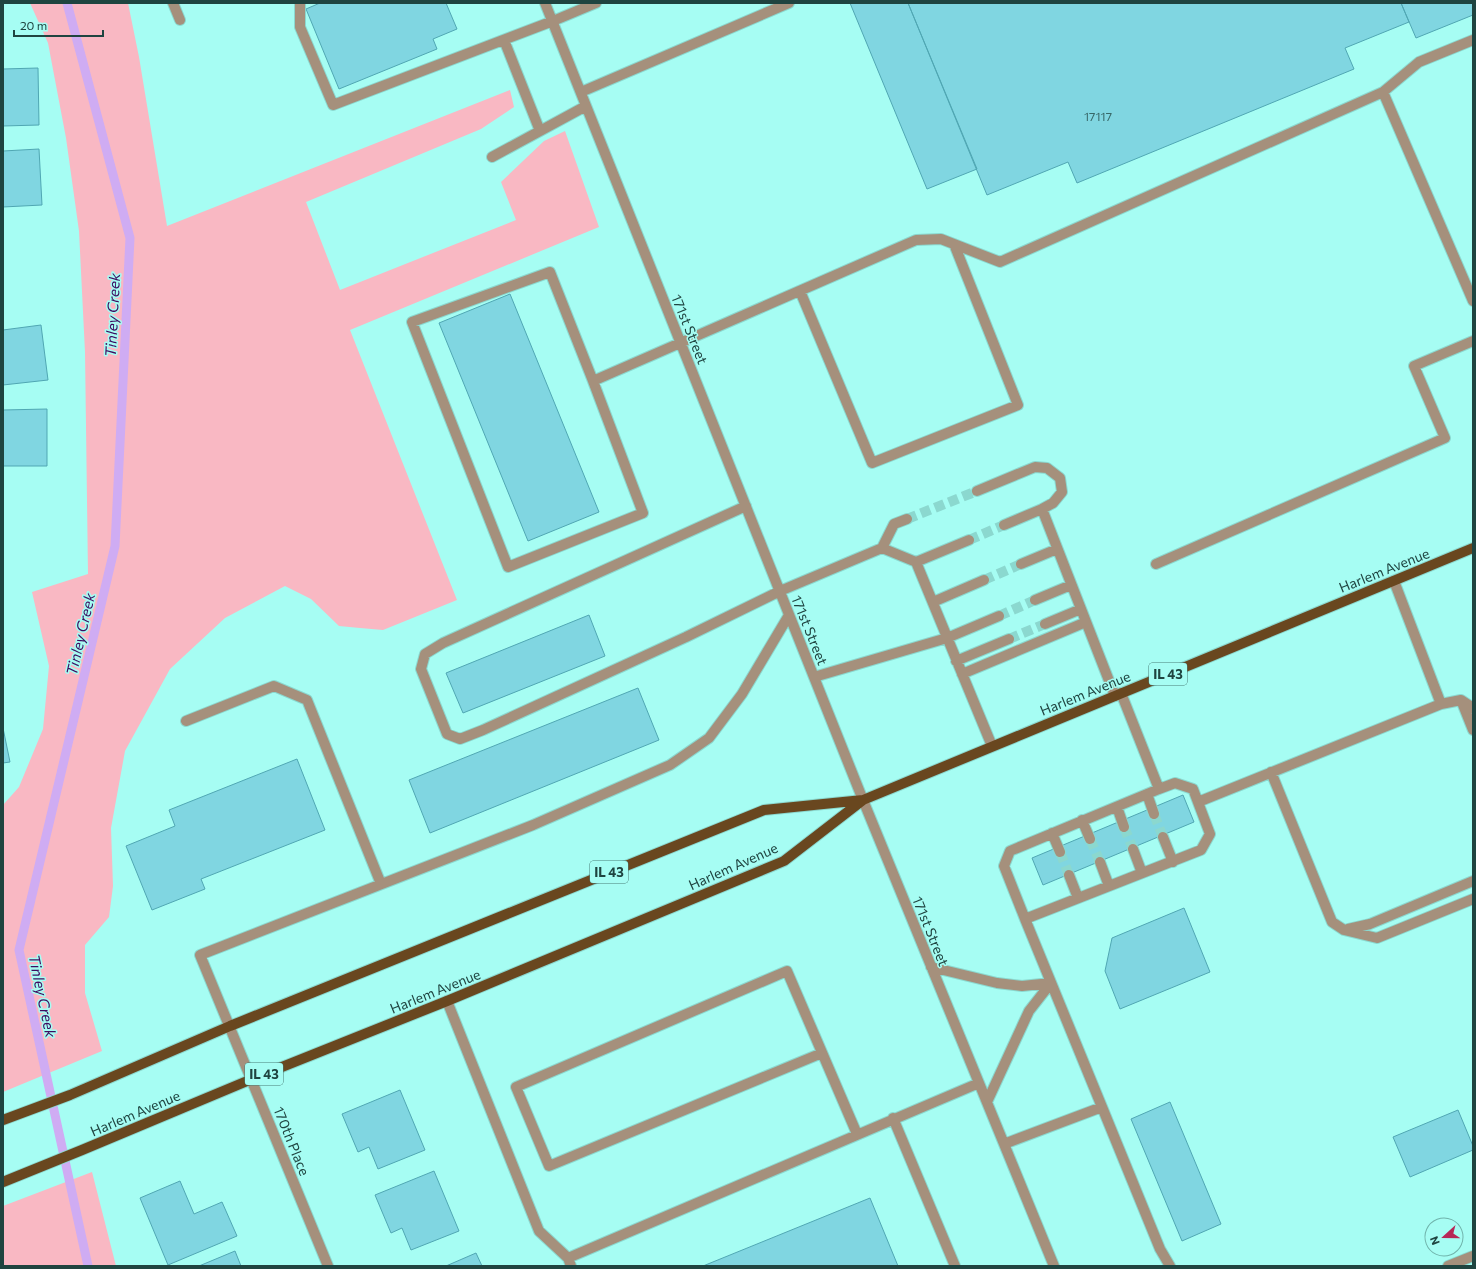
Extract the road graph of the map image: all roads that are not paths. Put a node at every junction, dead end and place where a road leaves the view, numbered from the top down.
1 (173, 3) edge
2 (300, 3) edge
3 (545, 3) edge
4 (596, 3) edge
5 (789, 3) edge
6 (180, 20) dead end
7 (553, 21) junction
8 (504, 40) junction
9 (1473, 40) edge
10 (581, 92) junction
11 (1383, 92) junction
12 (586, 106) junction
13 (540, 131) junction
14 (492, 157) dead end
15 (954, 244) junction
16 (800, 291) junction
17 (1473, 301) edge
18 (1473, 341) edge
19 (680, 343) junction
20 (593, 381) junction
21 (977, 490) tunnel mouth
22 (746, 506) junction
23 (1042, 509) junction
24 (907, 519) tunnel mouth
25 (1004, 525) tunnel mouth
26 (969, 540) tunnel mouth
27 (882, 548) junction
28 (1473, 548) edge
29 (1057, 549) junction
30 (916, 562) junction
31 (1021, 564) tunnel mouth
32 (1156, 564) dead end
33 (984, 580) tunnel mouth
34 (1394, 581) junction
35 (1071, 585) junction
36 (780, 591) junction
37 (1035, 600) tunnel mouth
38 (933, 602) junction
39 (1081, 609) junction
40 (789, 615) junction
41 (999, 616) tunnel mouth
42 (1086, 622) junction
43 (1045, 624) tunnel mouth
44 (947, 638) junction
45 (1009, 639) tunnel mouth
46 (956, 661) junction
47 (962, 674) junction
48 (814, 677) junction
49 (1118, 694) junction
50 (1461, 700) junction
51 (1441, 704) junction
52 (1473, 708) edge
53 (186, 721) dead end
54 (1473, 730) edge
55 (992, 746) junction
56 (1271, 772) junction
57 (1159, 789) junction
58 (1147, 794) junction
59 (863, 800) junction
60 (1198, 802) junction
61 (1117, 807) junction
62 (1154, 814) tunnel mouth
63 (1082, 820) junction
64 (1124, 827) tunnel mouth
65 (1052, 833) junction
66 (1163, 837) tunnel mouth
67 (1090, 839) tunnel mouth
68 (1133, 849) tunnel mouth
69 (1060, 852) tunnel mouth
70 (1100, 862) tunnel mouth
71 (1173, 862) junction
72 (1142, 873) junction
73 (1069, 875) tunnel mouth
74 (1473, 881) edge
75 (380, 884) junction
76 (1109, 886) junction
77 (1078, 898) junction
78 (1473, 899) edge
79 (1025, 919) junction
80 (1344, 930) junction
81 (931, 967) junction
82 (1051, 983) junction
83 (447, 1001) junction
84 (230, 1026) junction
85 (822, 1053) junction
86 (252, 1079) junction
87 (979, 1083) junction
88 (987, 1102) junction
89 (1102, 1107) junction
90 (893, 1118) junction
91 (3, 1120) edge
92 (857, 1134) junction
93 (1004, 1144) junction
94 (3, 1182) edge
95 (1473, 1256) edge
96 (569, 1262) edge
97 (328, 1266) edge
98 (955, 1266) edge
99 (1054, 1266) edge
100 (1170, 1266) edge
101 (1448, 1266) edge

1 - 6 street
2 - 8 street
3 - 7 street, 171st Street
4 - 7 street
5 - 10 street
7 - 8 street
7 - 10 street, 171st Street
8 - 13 street
9 - 11 street
10 - 12 street, 171st Street
11 - 15 street
11 - 17 street
12 - 13 street
12 - 19 street, 171st Street
13 - 14 street
15 - 16 street
15 - 16 street
16 - 19 street
18 - 32 street
19 - 20 street
19 - 22 street, 171st Street
20 - 20 street
21 - 23 street
22 - 36 street, 171st Street
22 - 36 street
23 - 25 street
23 - 29 street
24 - 27 street
26 - 30 street
27 - 30 street
27 - 36 street
28 - 34 main road, Harlem Avenue / IL 43
29 - 31 street
29 - 35 street
30 - 38 street
33 - 38 street
34 - 49 main road, Harlem Avenue / IL 43
34 - 51 street
35 - 37 street
35 - 39 street
36 - 40 street, 171st Street
38 - 44 street
39 - 42 street
39 - 43 street
40 - 48 street, 171st Street
40 - 75 street
41 - 44 street
42 - 47 street
42 - 49 street
44 - 46 street
44 - 48 street
45 - 46 street
46 - 47 street
47 - 55 street
48 - 59 street, 171st Street
49 - 55 main road, Harlem Avenue / IL 43
49 - 57 street
50 - 51 street
50 - 52 street
50 - 54 street
51 - 56 street
53 - 75 street
55 - 59 main road, Harlem Avenue / IL 43
56 - 60 street
56 - 80 street
57 - 58 street
57 - 60 street
58 - 61 street
58 - 62 street
59 - 81 street, 171st Street
59 - 83 main road, Harlem Avenue / IL 43
59 - 84 main road, Harlem Avenue / IL 43
60 - 71 street
61 - 63 street
61 - 64 street
63 - 65 street
63 - 67 street
65 - 69 street
65 - 79 street
66 - 71 street
68 - 72 street
70 - 76 street
71 - 72 street
72 - 76 street
73 - 77 street
74 - 80 street
75 - 84 street, 170th Place
76 - 77 street
77 - 79 street
78 - 80 street
79 - 82 street
81 - 82 street
81 - 87 street, 171st Street
82 - 88 street
82 - 89 street
83 - 86 main road, Harlem Avenue / IL 43
83 - 96 street
84 - 86 street, 170th Place
84 - 91 main road, Harlem Avenue / IL 43
85 - 85 street
85 - 92 street
86 - 94 main road, Harlem Avenue / IL 43
86 - 97 street, 170th Place
87 - 88 street, 171st Street
87 - 90 street
88 - 93 street, 171st Street
89 - 93 street
89 - 100 street
90 - 92 street
90 - 98 street
92 - 96 street
93 - 99 street, 171st Street
95 - 101 street

